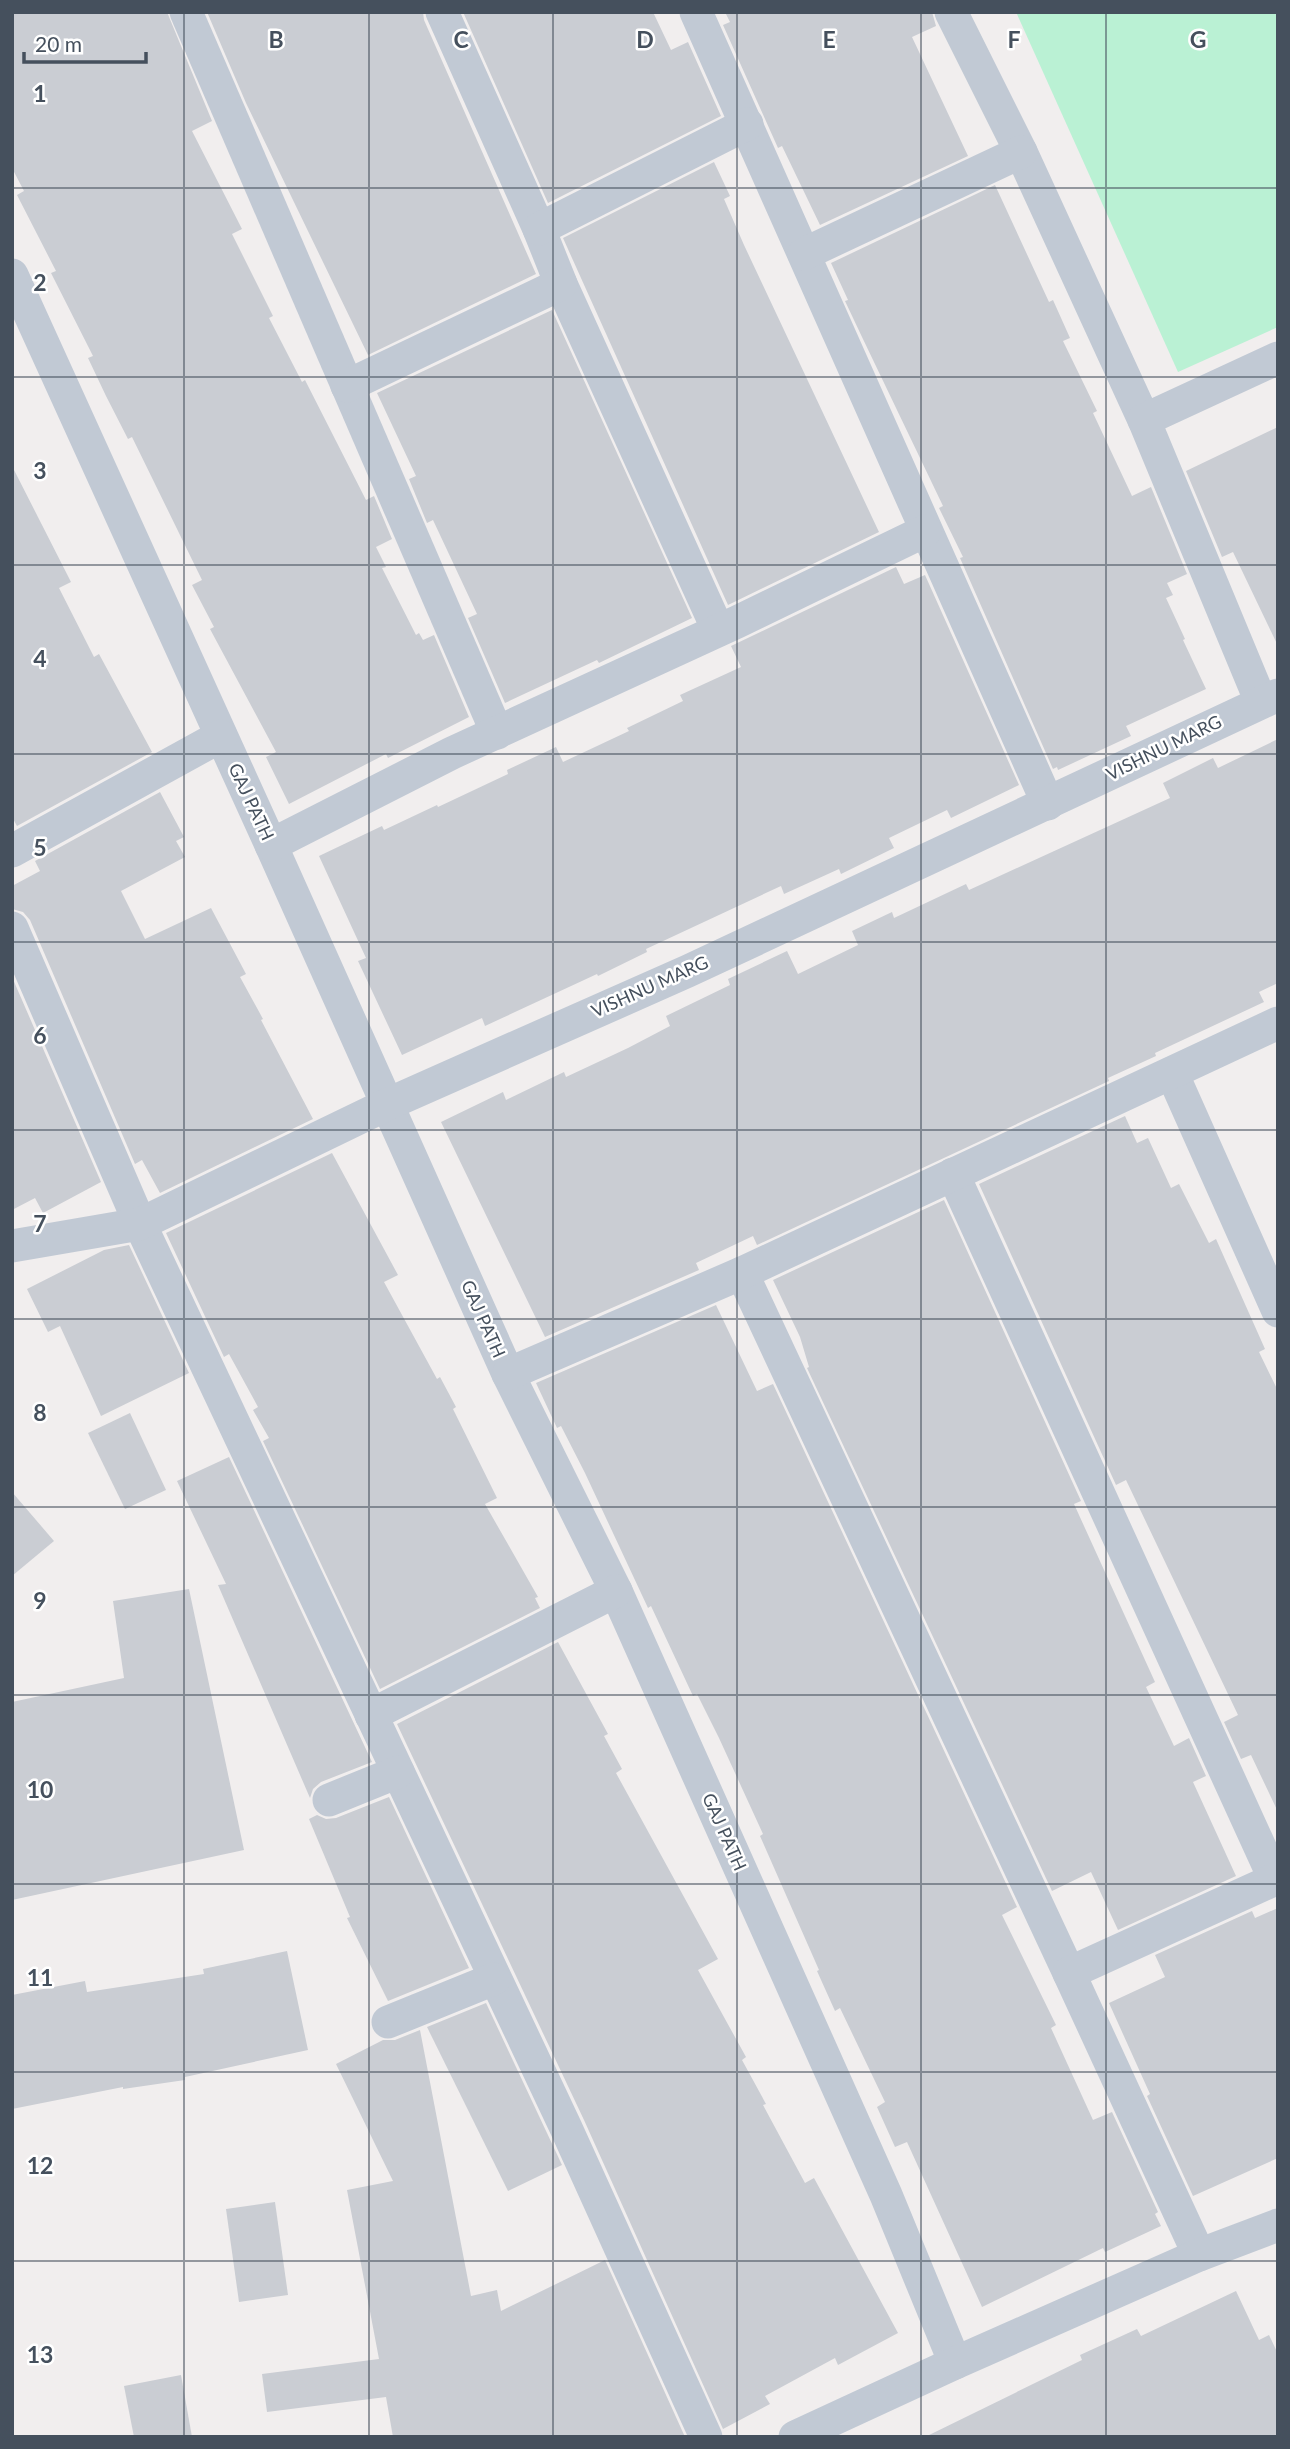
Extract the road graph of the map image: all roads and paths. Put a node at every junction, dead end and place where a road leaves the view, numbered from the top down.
1 (186, 12) edge
2 (442, 12) edge
3 (696, 12) edge
4 (951, 12) edge
5 (747, 124) junction
6 (1021, 152) junction
7 (538, 229) junction
8 (804, 254) junction
9 (12, 275) edge
10 (561, 284) junction
11 (1278, 358) edge
12 (347, 386) junction
13 (1144, 420) junction
14 (925, 531) junction
15 (718, 630) junction
16 (1269, 698) edge
17 (497, 733) junction
18 (221, 736) junction
19 (1048, 804) junction
20 (271, 845) junction
21 (12, 851) edge
22 (12, 928) edge
23 (1278, 1023) edge
24 (1172, 1073) junction
25 (388, 1104) junction
26 (953, 1174) junction
27 (140, 1224) junction
28 (12, 1246) edge
29 (742, 1273) junction
30 (1278, 1311) edge
31 (508, 1374) junction
32 (616, 1591) junction
33 (371, 1715) junction
34 (398, 1772) junction
35 (329, 1800) dead end
36 (1276, 1879) edge
37 (1069, 1973) junction
38 (494, 1979) junction
39 (388, 2022) dead end
40 (1277, 2226) edge
41 (1199, 2255) junction
42 (955, 2363) junction
43 (706, 2437) edge
44 (795, 2437) edge

1 - 12 street
2 - 7 street
3 - 5 street
4 - 6 street
5 - 7 street
5 - 8 street
6 - 8 street
6 - 13 street
7 - 10 street
8 - 14 street
9 - 18 street, GAJ PATH
10 - 12 street
10 - 15 street
11 - 13 street
12 - 17 street
13 - 16 street
14 - 15 street
14 - 19 street
15 - 17 street
16 - 19 street, VISHNU MARG
17 - 20 street
18 - 20 street, GAJ PATH
18 - 21 street
19 - 25 street, VISHNU MARG
20 - 25 street, GAJ PATH
22 - 27 street
23 - 24 street
24 - 26 street
24 - 30 street
25 - 27 street, VISHNU MARG
25 - 31 street, GAJ PATH
26 - 29 street
26 - 36 street
27 - 28 street, VISHNU MARG
27 - 33 street
29 - 31 street
29 - 37 street
31 - 32 street, GAJ PATH
32 - 33 street
32 - 42 street, GAJ PATH
33 - 34 street
34 - 35 street
34 - 38 street
36 - 37 street
37 - 41 street
38 - 39 street
38 - 43 street
40 - 41 street
41 - 42 street
42 - 44 street

